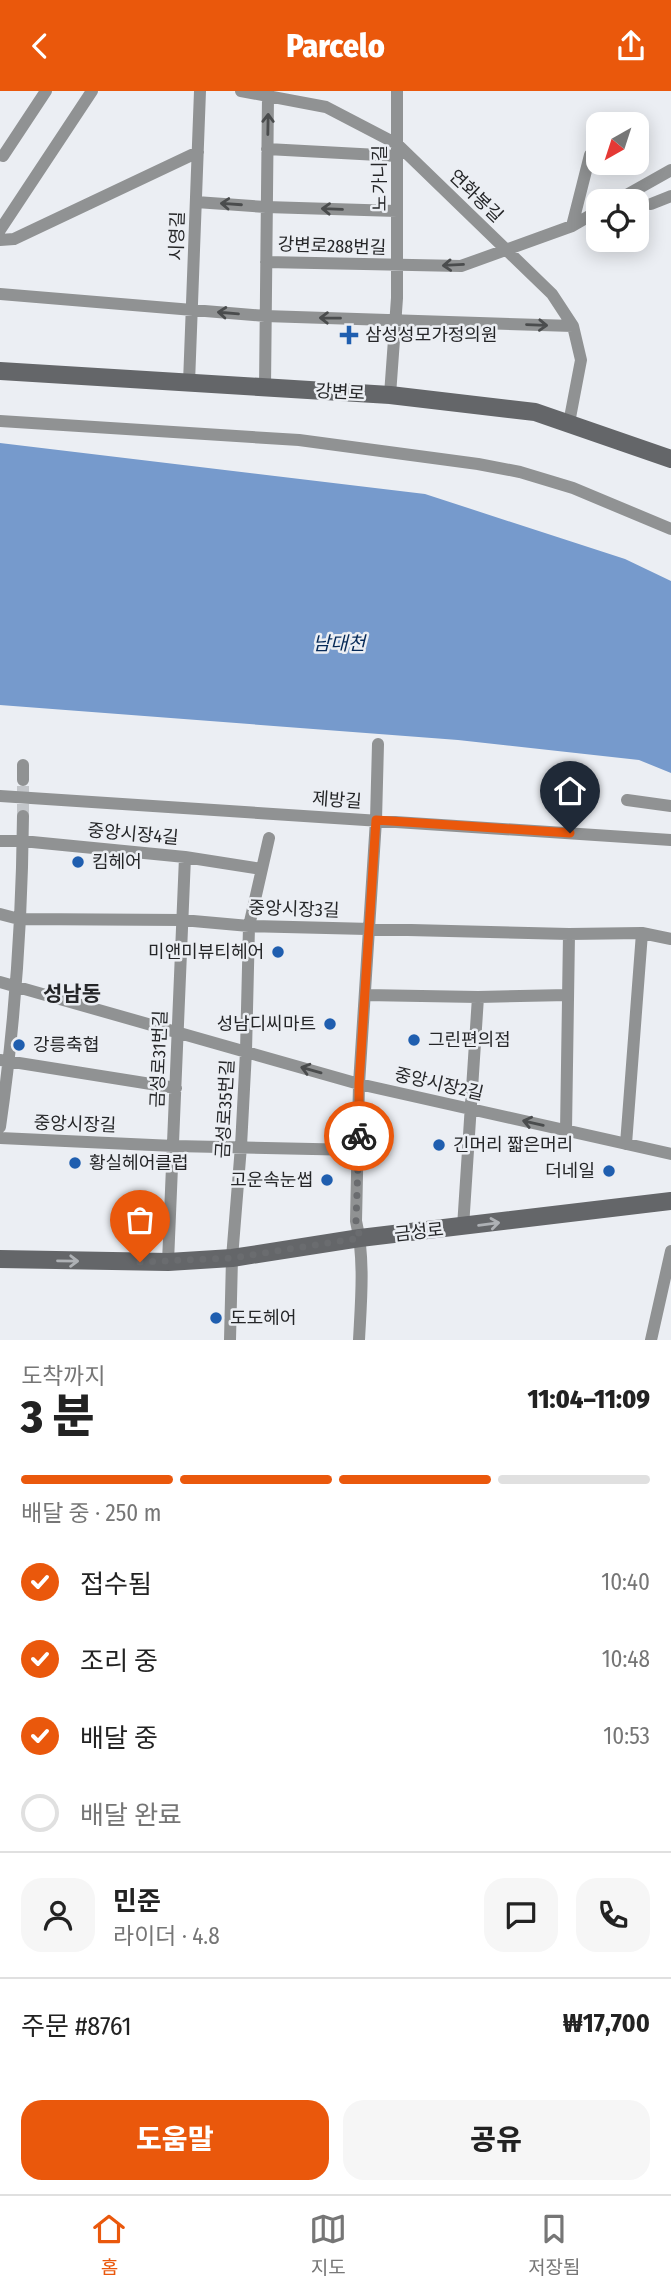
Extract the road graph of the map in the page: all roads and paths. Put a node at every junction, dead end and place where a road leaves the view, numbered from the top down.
1 (46, 91) edge
2 (92, 91) edge
3 (200, 91) edge
4 (241, 91) edge
5 (397, 91) edge
6 (268, 96) junction
7 (267, 149) junction
8 (397, 150) junction
9 (198, 152) junction
10 (3, 156) dead end
11 (671, 170) edge
12 (586, 171) edge
13 (637, 189) edge
14 (671, 196) edge
15 (196, 202) junction
16 (651, 204) dead end
17 (266, 207) junction
18 (397, 211) junction
19 (586, 218) edge
20 (572, 226) junction
21 (0, 230) edge
22 (0, 240) edge
23 (507, 250) junction
24 (266, 262) junction
25 (397, 265) junction
26 (0, 294) edge
27 (192, 310) junction
28 (265, 316) junction
29 (395, 319) junction
30 (573, 326) junction
31 (0, 370) edge
32 (189, 383) junction
33 (265, 388) junction
34 (390, 395) junction
35 (0, 421) edge
36 (569, 423) junction
37 (671, 459) edge
38 (671, 530) edge
39 (379, 744) dead end
40 (23, 765) dead end
41 (23, 779) tunnel mouth
42 (0, 796) edge
43 (627, 800) dead end
44 (671, 806) edge
45 (23, 815) tunnel mouth
46 (376, 820) junction
47 (269, 838) dead end
48 (671, 840) edge
49 (0, 841) edge
50 (22, 841) junction
51 (186, 857) junction
52 (262, 869) junction
53 (0, 914) edge
54 (19, 919) junction
55 (182, 920) junction
56 (249, 926) junction
57 (369, 929) junction
58 (642, 933) junction
59 (569, 934) junction
60 (671, 939) edge
61 (0, 982) edge
62 (16, 986) junction
63 (365, 995) junction
64 (568, 995) junction
65 (478, 997) junction
66 (178, 1034) junction
67 (246, 1051) junction
68 (5, 1060) edge
69 (359, 1084) junction
70 (176, 1088) junction
71 (470, 1109) junction
72 (0, 1127) edge
73 (566, 1131) junction
74 (0, 1138) edge
75 (626, 1144) junction
76 (174, 1146) junction
77 (241, 1146) junction
78 (359, 1150) junction
79 (671, 1154) edge
80 (671, 1201) edge
81 (463, 1227) junction
82 (360, 1238) junction
83 (671, 1251) edge
84 (232, 1258) junction
85 (0, 1259) edge
86 (168, 1262) junction
87 (668, 1282) edge
88 (230, 1340) edge
89 (359, 1340) edge
90 (651, 1340) edge

1 - 10 street
2 - 21 street
3 - 9 street, 시영길
4 - 6 street, 연화봉길
5 - 8 street, 노가니길
7 -> 6 street, 강변로288번길
6 - 8 street, 연화봉길
7 - 8 street
7 - 17 street, 강변로288번길
8 - 18 street, 노가니길
8 - 23 street, 연화봉길
9 - 15 street, 시영길
9 - 22 street
11 - 13 street
12 - 20 street
14 - 16 street
17 -> 15 street
15 - 27 street, 시영길
18 -> 17 street, 강변로288번길
17 - 24 street, 강변로288번길
18 - 25 street, 노가니길
19 - 20 street
20 - 23 street
23 -> 25 street
23 - 30 street, 연화봉길
24 - 25 street, 강변로288번길
24 - 28 street, 강변로288번길
25 - 29 street, 노가니길
26 - 27 street
28 -> 27 street
27 - 32 street, 시영길
29 -> 28 street
28 - 33 street, 강변로288번길
29 -> 30 street
29 - 34 street, 노가니길
30 - 36 street, 연화봉길
31 - 32 street, 강변로
32 - 33 street, 강변로
33 - 34 street, 강변로
34 - 36 street, 강변로
35 - 38 street
36 - 37 street, 강변로
39 - 46 street
40 - 41 street
42 - 46 street, 제방길
43 - 44 street
45 - 50 street
46 - 48 street, 제방길
46 - 57 street
47 - 52 street, 금성로35번길
49 - 50 street, 중앙시장4길
50 - 51 street, 중앙시장4길
50 - 54 street
51 - 52 street, 중앙시장4길
51 - 55 street, 금성로31번길
52 - 56 street, 금성로35번길
53 - 54 street, 중앙시장3길
54 - 55 street, 중앙시장3길
54 - 62 street
55 - 56 street, 중앙시장3길
55 - 66 street, 금성로31번길
56 - 57 street, 중앙시장3길
56 - 67 street, 금성로35번길
57 - 59 street, 중앙시장3길
57 - 63 street
58 - 59 street, 중앙시장3길
58 - 60 street, 중앙시장3길
58 - 75 street
59 - 64 street
61 - 62 street, 중앙시장2길
62 - 66 street, 중앙시장2길
62 - 68 street
63 - 65 street
63 - 69 street
64 - 65 street
64 - 73 street
65 - 71 street
66 - 67 street, 중앙시장2길
66 - 70 street, 금성로31번길
69 -> 67 street, 중앙시장2길
67 - 77 street, 금성로35번길
68 - 70 street
68 - 72 street
69 - 71 street, 중앙시장2길
69 - 78 street
70 - 76 street, 금성로31번길
73 -> 71 street, 중앙시장2길
71 - 81 street
73 - 75 street, 중앙시장2길
74 - 76 street, 중앙시장길
75 - 79 street, 중앙시장2길
76 - 77 street, 중앙시장길
76 - 86 street, 금성로31번길
77 - 78 street, 중앙시장길
77 - 84 street, 금성로35번길
78 - 82 street
81 -> 80 street, 금성로
81 - 82 street, 금성로
82 - 84 street, 금성로
82 - 89 street
83 - 87 street
84 - 86 street, 금성로
84 - 88 street, 금성로35번길
85 -> 86 street, 금성로
87 - 90 street

